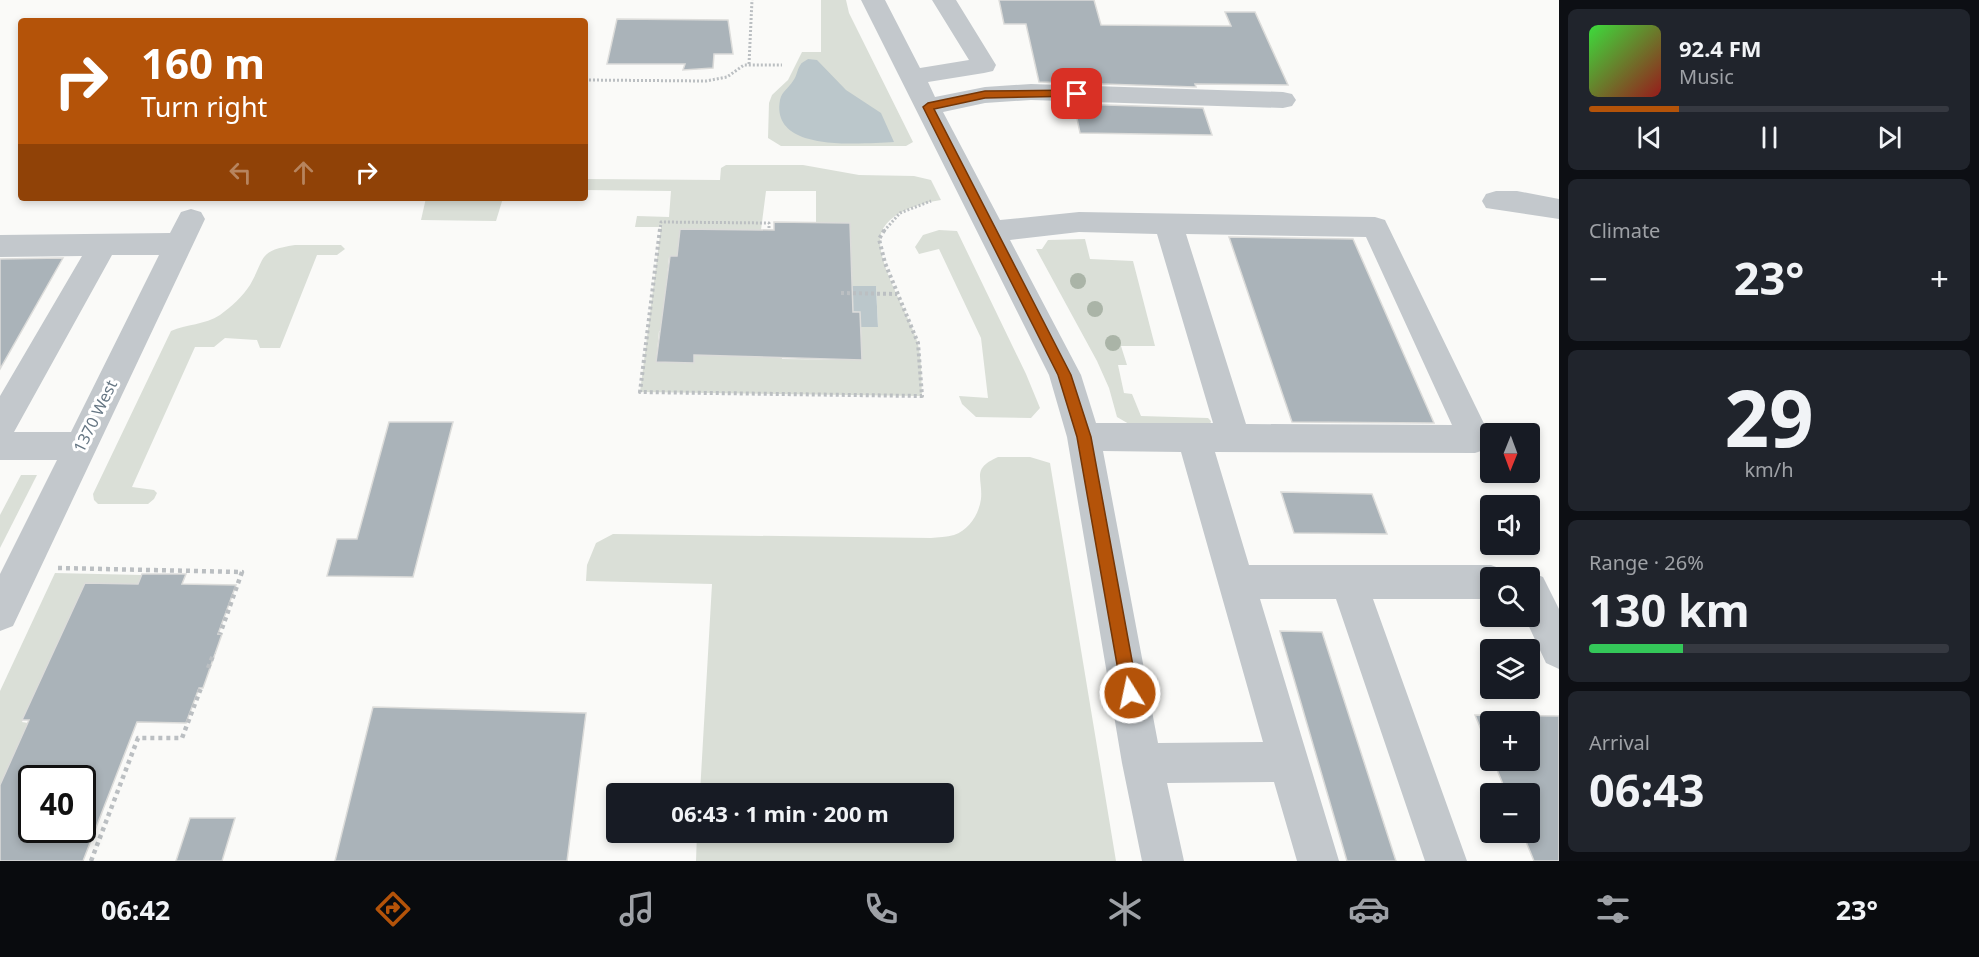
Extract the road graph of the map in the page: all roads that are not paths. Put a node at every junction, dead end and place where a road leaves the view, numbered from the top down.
1 (873, 0) edge
2 (944, 0) edge
3 (913, 77) junction
4 (1283, 100) dead end
5 (928, 107) junction
6 (1496, 201) dead end
7 (1559, 209) edge
8 (1168, 222) junction
9 (992, 231) junction
10 (104, 244) junction
11 (0, 246) edge
12 (0, 426) edge
13 (1084, 437) junction
14 (1194, 438) junction
15 (1234, 438) junction
16 (0, 446) edge
17 (80, 447) junction
18 (1237, 582) junction
19 (1348, 582) junction
20 (1480, 582) edge
21 (1540, 610) edge
22 (0, 613) edge
23 (1559, 650) edge
24 (1289, 762) junction
25 (1142, 763) junction
26 (1163, 861) edge
27 (1318, 861) edge
28 (1446, 861) edge

1 - 3 street
2 - 3 street
3 - 5 street
4 - 5 street
5 - 9 street
6 - 7 street
8 - 9 street
8 - 15 street
8 - 15 street
9 - 13 street
10 - 11 street
10 - 12 street
10 - 17 street, 1370 West
13 - 14 street
13 - 25 street
14 - 15 street
14 - 18 street
16 - 17 street
17 - 22 street, 1370 West
18 - 19 street
18 - 24 street
19 - 20 street
19 - 28 street
21 - 23 street
24 - 25 street
24 - 27 street
25 - 26 street

